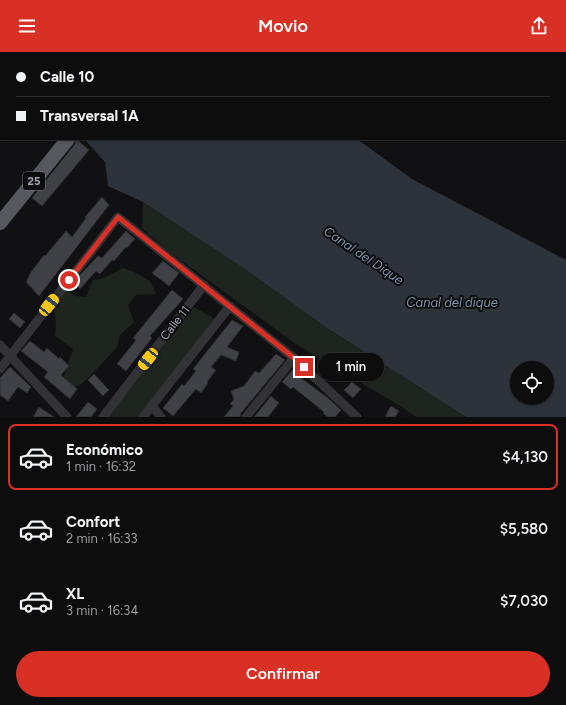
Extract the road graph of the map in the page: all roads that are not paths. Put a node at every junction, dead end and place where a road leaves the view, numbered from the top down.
1 (67, 140) edge
2 (0, 223) edge
3 (204, 285) junction
4 (230, 306) junction
5 (0, 345) edge
6 (10, 356) junction
7 (294, 358) junction
8 (0, 369) edge
9 (152, 406) junction
10 (354, 416) edge
11 (68, 417) edge
12 (103, 417) edge
13 (143, 417) edge
14 (161, 417) edge
15 (246, 417) edge

1 - 2 highway, 25
3 - 4 street
3 - 6 street
3 - 12 street, Calle 11
4 - 7 street
4 - 9 street
5 - 6 street
6 - 8 street
6 - 11 street
7 - 10 street
7 - 15 street
9 - 13 street
9 - 14 street

